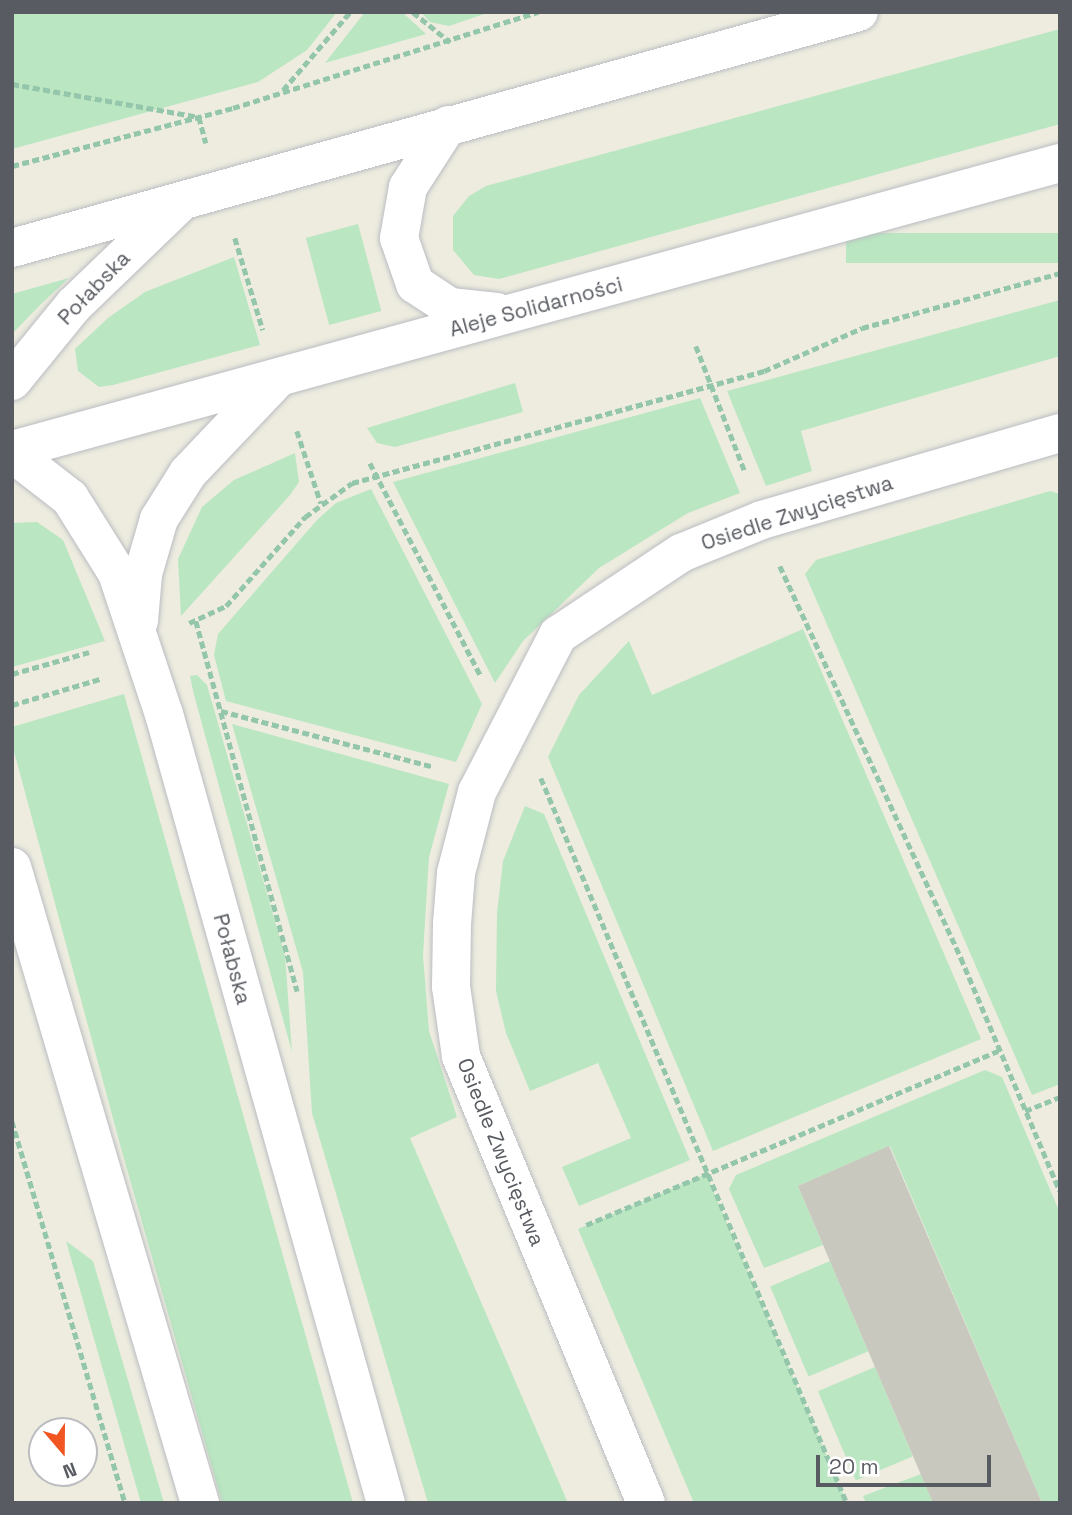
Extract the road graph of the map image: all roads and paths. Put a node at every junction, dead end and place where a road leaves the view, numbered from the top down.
1 (350, 12) edge
2 (413, 12) edge
3 (538, 12) edge
4 (859, 12) edge
5 (450, 42) junction
6 (12, 84) edge
7 (282, 91) junction
8 (199, 117) junction
9 (449, 125) junction
10 (1060, 163) edge
11 (12, 166) edge
12 (221, 192) junction
13 (182, 202) junction
14 (12, 248) edge
15 (1060, 273) edge
16 (512, 313) junction
17 (695, 346) dead end
18 (279, 377) junction
19 (12, 381) edge
20 (711, 386) junction
21 (1060, 433) edge
22 (12, 452) edge
23 (370, 463) dead end
24 (379, 477) junction
25 (747, 477) dead end
26 (321, 503) junction
27 (775, 557) dead end
28 (139, 636) junction
29 (12, 674) edge
30 (483, 681) dead end
31 (221, 711) dead end
32 (439, 768) dead end
33 (539, 773) dead end
34 (12, 867) edge
35 (998, 1051) junction
36 (1060, 1097) edge
37 (1025, 1111) junction
38 (12, 1121) edge
39 (706, 1174) junction
40 (1060, 1191) edge
41 (578, 1228) dead end
42 (125, 1503) edge
43 (200, 1503) edge
44 (386, 1503) edge
45 (646, 1503) edge
46 (847, 1503) edge

1 - 7 path
2 - 5 path
3 - 5 path
4 - 9 street
5 - 7 path
6 - 8 path
7 - 8 path
8 - 11 path
8 - 12 path
9 - 12 street
9 - 16 street
10 - 16 street, Aleje Solidarności
12 - 13 street
12 - 18 path
13 - 14 street
13 - 19 street, Połabska
15 - 20 path
16 - 18 street, Aleje Solidarności
17 - 20 path
18 - 22 street, Aleje Solidarności
18 - 26 path
18 - 28 street
20 - 24 path
20 - 25 path
21 - 45 street, Osiedle Zwycięstwa
22 - 28 street, Połabska
23 - 24 path
24 - 26 path
24 - 30 path
26 - 28 path
27 - 35 path
28 - 29 path
28 - 44 street, Połabska
31 - 32 path
33 - 39 path
34 - 43 street
35 - 37 path
35 - 39 path
36 - 37 path
37 - 40 path
38 - 42 path
39 - 41 path
39 - 46 path

